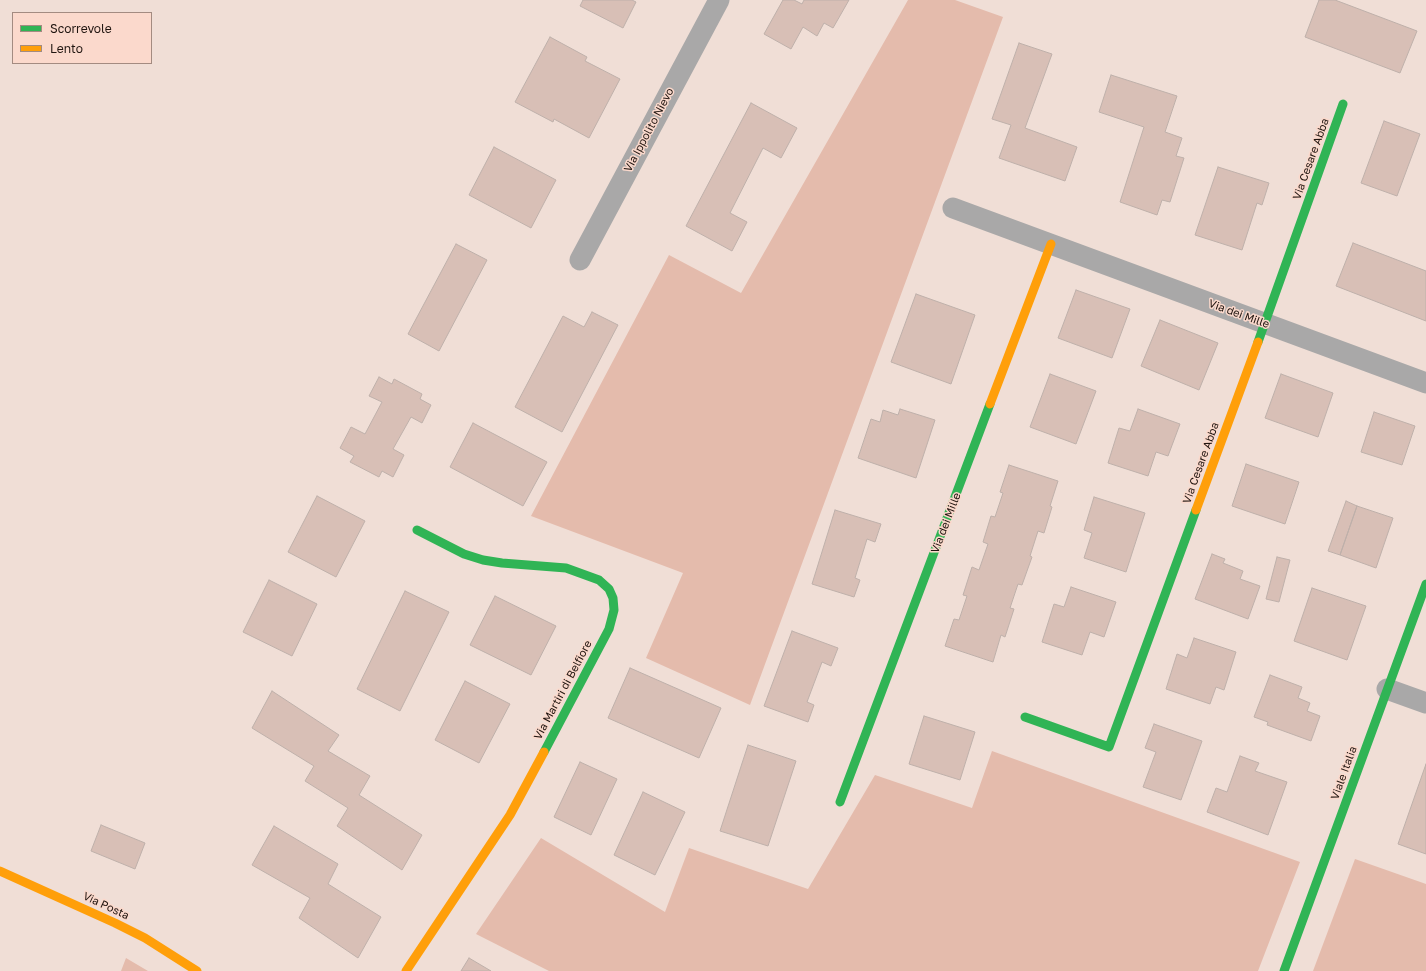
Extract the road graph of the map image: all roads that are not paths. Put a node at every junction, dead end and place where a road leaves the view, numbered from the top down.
1 (719, 0) edge
2 (1343, 104) dead end
3 (953, 208) dead end
4 (1051, 244) junction
5 (580, 260) dead end
6 (1265, 324) junction
7 (1426, 383) edge
8 (417, 530) dead end
9 (1426, 584) edge
10 (1387, 689) junction
11 (1426, 703) edge
12 (1025, 717) dead end
13 (840, 802) dead end
14 (0, 871) edge
15 (197, 971) edge
16 (406, 971) edge
17 (1284, 971) edge

1 - 5 street, Via Ippolito Nievo
2 - 6 street, Via Cesare Abba
3 - 4 street, Via dei Mille
4 - 6 street, Via dei Mille
4 - 13 street, Via dei Mille
6 - 7 street, Via dei Mille
6 - 12 street, Via Cesare Abba
8 - 16 street, Via Martiri di Belfiore
9 - 10 street, Viale Italia
10 - 11 street
10 - 17 street, Viale Italia
14 - 15 street, Via Posta

